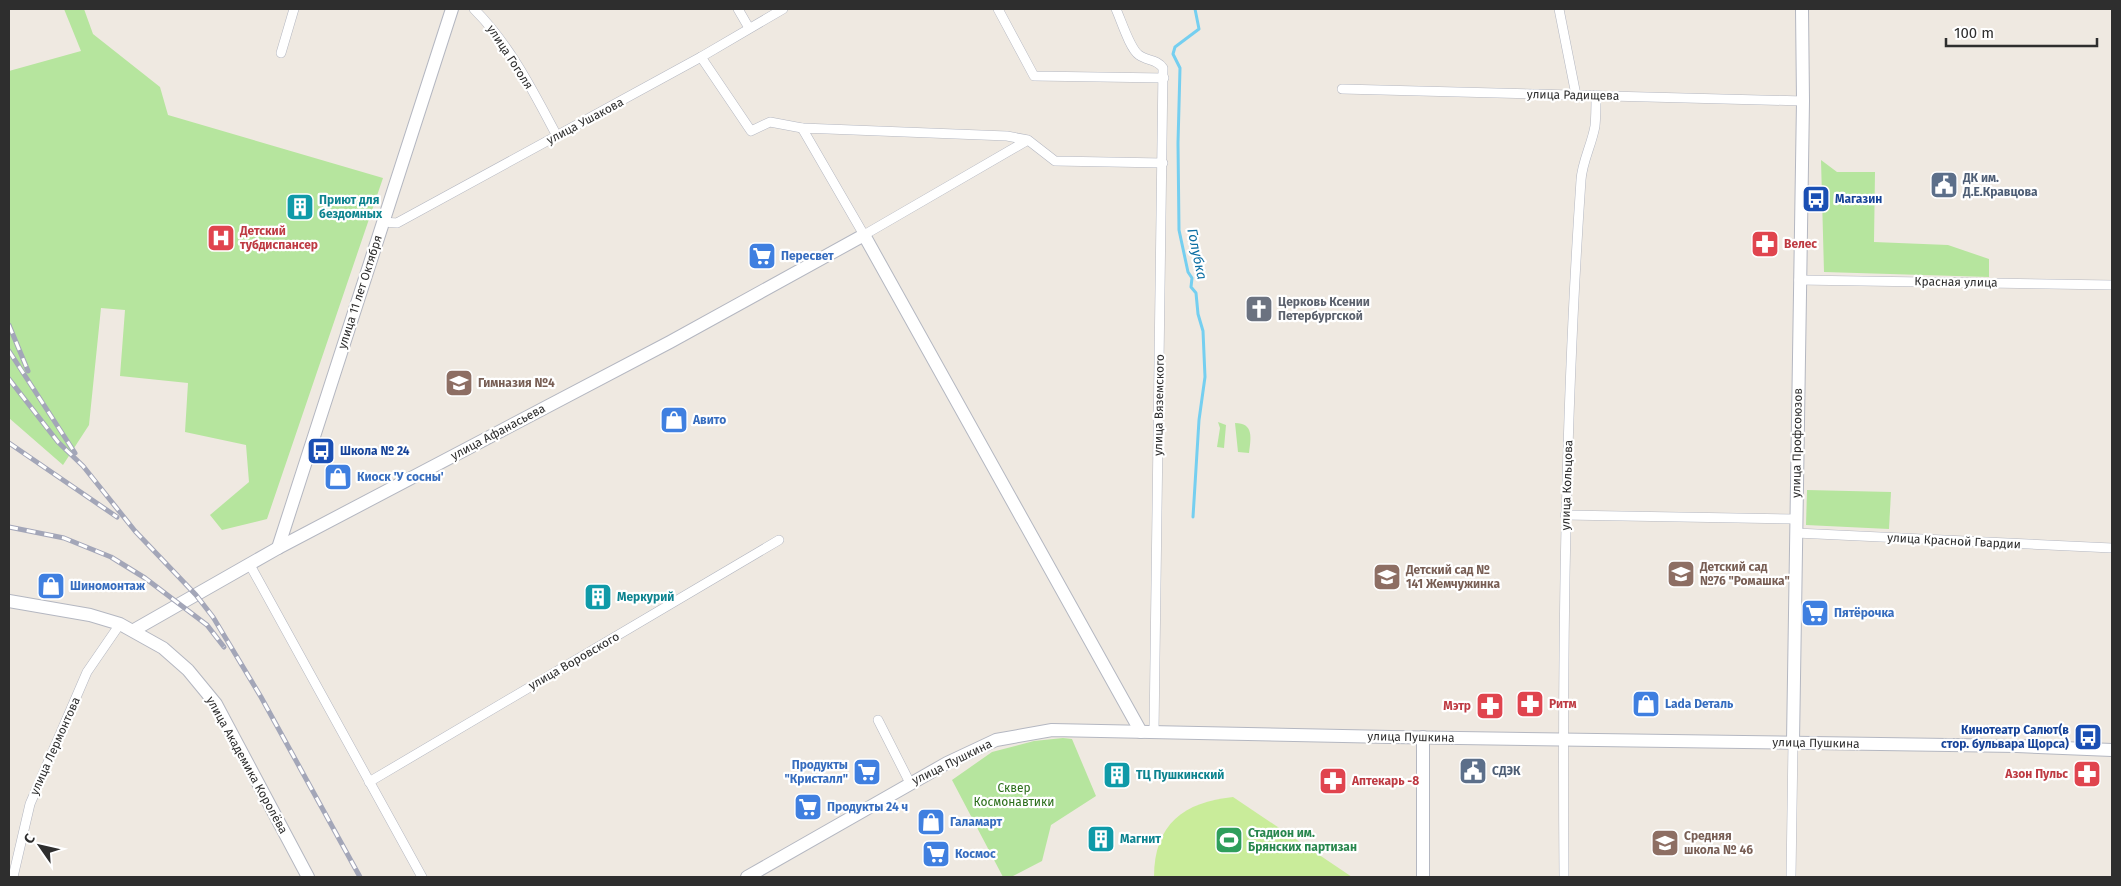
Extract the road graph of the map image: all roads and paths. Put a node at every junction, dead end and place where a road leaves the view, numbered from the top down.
1 (294, 9) edge
2 (452, 9) edge
3 (474, 9) edge
4 (738, 9) edge
5 (783, 9) edge
6 (998, 9) edge
7 (1116, 9) edge
8 (1559, 9) edge
9 (1802, 9) edge
10 (749, 28) junction
11 (281, 53) dead end
12 (702, 57) junction
13 (1164, 78) junction
14 (1342, 89) dead end
15 (1576, 95) junction
16 (1596, 95) junction
17 (1803, 100) junction
18 (802, 128) junction
19 (557, 136) junction
20 (1028, 140) junction
21 (1163, 163) junction
22 (383, 222) junction
23 (864, 235) junction
24 (1799, 280) junction
25 (2112, 285) edge
26 (1565, 515) junction
27 (1796, 519) junction
28 (1796, 533) junction
29 (779, 540) dead end
30 (278, 548) junction
31 (2112, 548) edge
32 (250, 565) junction
33 (9, 601) edge
34 (120, 624) junction
35 (134, 630) junction
36 (878, 720) dead end
37 (1147, 732) junction
38 (1424, 737) junction
39 (1563, 739) junction
40 (1793, 742) junction
41 (2112, 750) edge
42 (370, 782) junction
43 (910, 783) junction
44 (13, 877) edge
45 (308, 877) edge
46 (422, 877) edge
47 (747, 877) edge
48 (1423, 877) edge
49 (1564, 877) edge
50 (1791, 877) edge

1 - 11 street
2 - 22 street, улица 11 лет Октября
3 - 19 street, улица Гоголя
4 - 10 street
5 - 10 street, улица Ушакова
6 - 13 street
7 - 13 street
8 - 15 street
9 - 17 street, улица Профсоюзов
10 - 12 street, улица Ушакова
12 - 18 street
12 - 19 street, улица Ушакова
13 - 21 street, улица Вяземского
14 - 15 street, улица Радищева
15 - 16 street, улица Радищева
16 - 17 street, улица Радищева
16 - 26 street, улица Кольцова
17 - 24 street, улица Профсоюзов
18 - 20 street
18 - 23 street
19 - 22 street, улица Ушакова
20 - 21 street
20 - 23 street
21 - 37 street, улица Вяземского
22 - 30 street, улица 11 лет Октября
23 - 30 street, улица Афанасьева
23 - 37 street
24 - 25 street, Красная улица
24 - 27 street, улица Профсоюзов
26 - 27 street
26 - 39 street, улица Кольцова
27 - 28 street, улица Профсоюзов
28 - 31 street, улица Красной Гвардии
28 - 40 street, улица Профсоюзов
29 - 42 street, улица Воровского
30 - 32 street, улица Афанасьева
32 - 35 street, улица Афанасьева
32 - 42 street
33 - 34 street, улица Академика Королёва
34 - 35 street, улица Академика Королёва
34 - 44 street, улица Лермонтова
35 - 45 street, улица Академика Королёва
36 - 43 street
37 - 38 street, улица Пушкина
37 - 43 street, улица Пушкина
38 - 39 street, улица Пушкина
38 - 48 street
39 - 40 street, улица Пушкина
39 - 49 street, улица Кольцова
40 - 41 street, улица Пушкина
40 - 50 street, улица Профсоюзов
42 - 46 street
43 - 47 street, улица Пушкина

